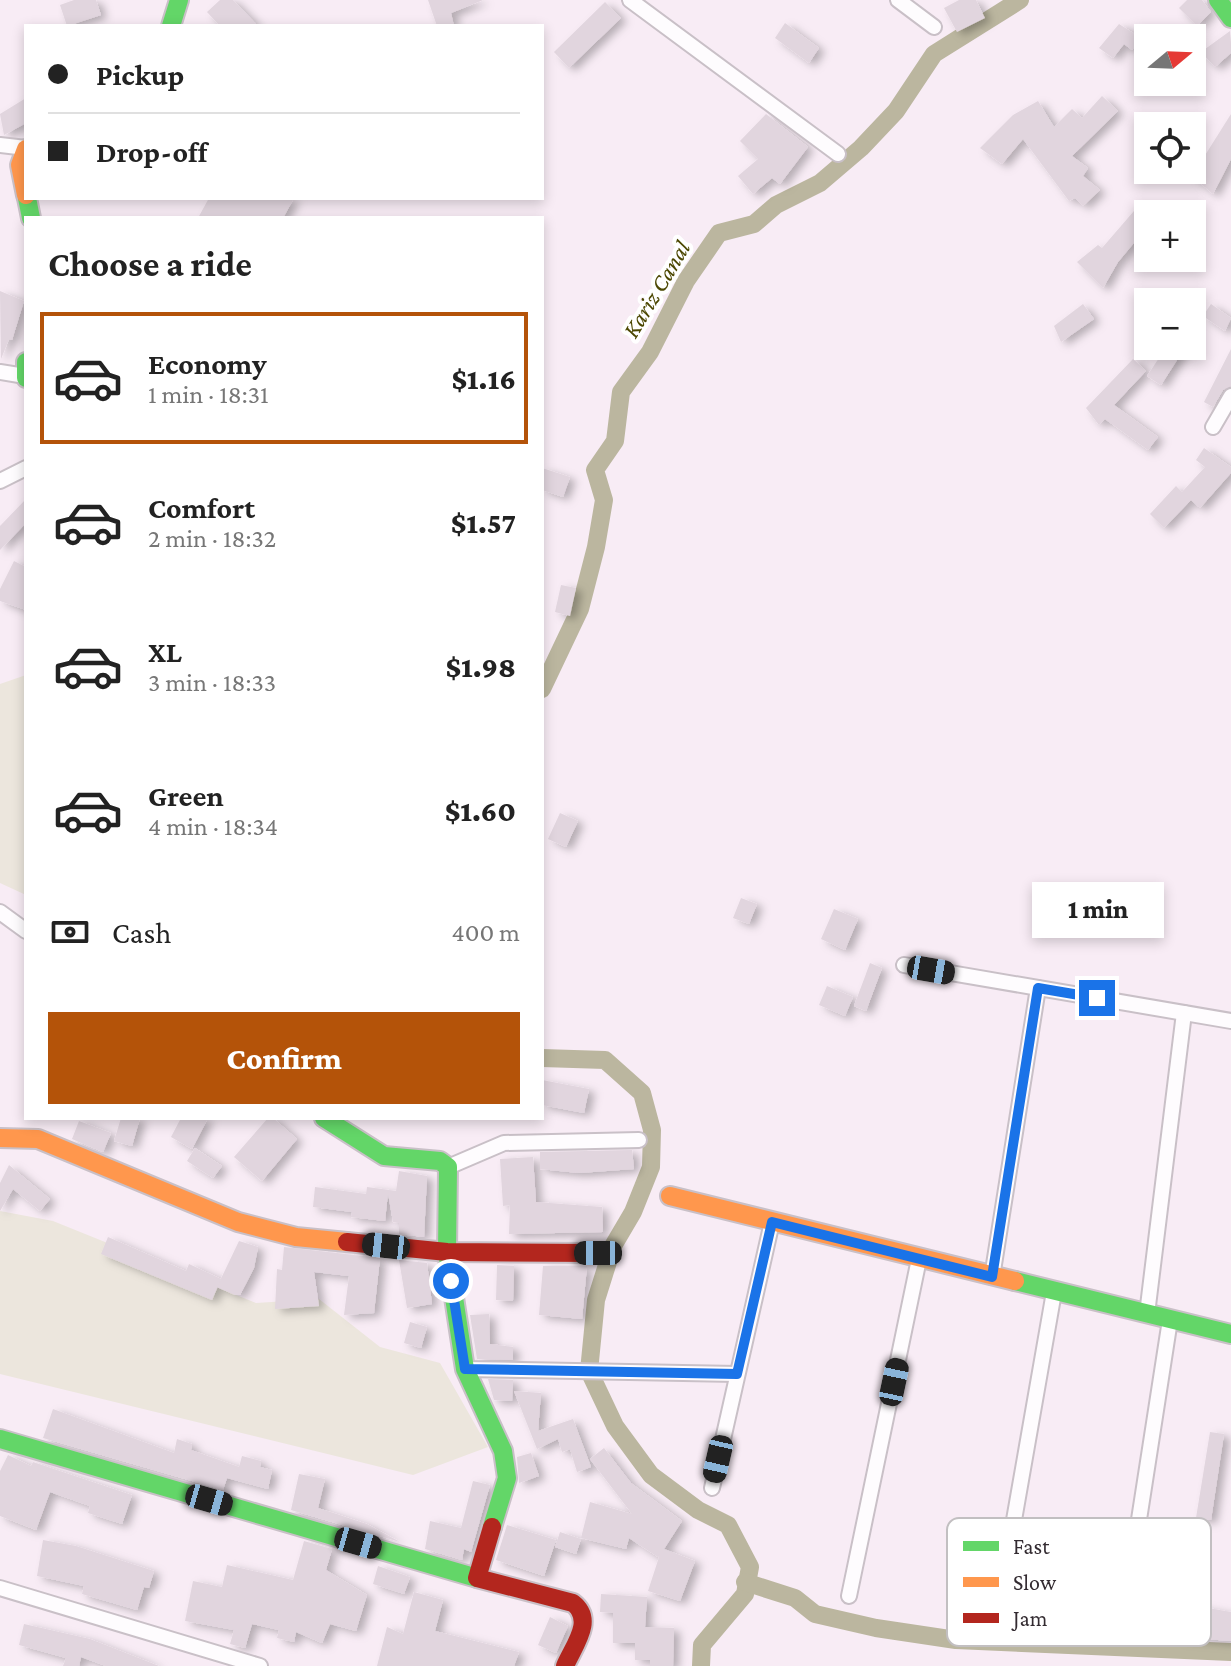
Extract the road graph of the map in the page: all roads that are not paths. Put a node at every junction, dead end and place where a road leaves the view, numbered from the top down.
1 (179, 0) edge
2 (630, 0) edge
3 (898, 0) edge
4 (1218, 0) edge
5 (1231, 18) edge
6 (172, 24) edge
7 (934, 27) dead end
8 (0, 145) edge
9 (24, 149) edge
10 (24, 154) edge
11 (838, 154) dead end
12 (24, 186) edge
13 (0, 372) edge
14 (24, 377) edge
15 (1231, 396) edge
16 (1213, 427) dead end
17 (24, 469) edge
18 (0, 481) edge
19 (0, 912) edge
20 (24, 930) edge
21 (904, 965) dead end
22 (1038, 988) junction
23 (1184, 1013) junction
24 (1231, 1021) edge
25 (327, 1120) edge
26 (0, 1138) edge
27 (639, 1140) dead end
28 (448, 1167) junction
29 (670, 1196) dead end
30 (772, 1222) junction
31 (447, 1252) junction
32 (598, 1253) dead end
33 (919, 1259) junction
34 (992, 1277) junction
35 (1054, 1292) junction
36 (1147, 1314) junction
37 (1170, 1320) junction
38 (1231, 1334) edge
39 (465, 1369) junction
40 (737, 1374) junction
41 (0, 1439) edge
42 (712, 1488) dead end
43 (1014, 1518) edge
44 (1139, 1518) edge
45 (477, 1578) junction
46 (0, 1588) edge
47 (849, 1596) dead end
48 (260, 1666) edge
49 (565, 1666) edge

1 - 6 street
2 - 11 street
3 - 7 street
4 - 5 street
8 - 9 street
10 - 12 street
13 - 14 street
15 - 16 street
17 - 18 street
19 - 20 street
21 - 22 street
22 - 23 street
22 - 34 street
23 - 24 street
23 - 36 street
25 - 28 street
26 - 31 street
27 - 28 street
28 - 31 street
29 - 30 street
30 - 33 street
30 - 40 street
31 - 32 street
31 - 39 street
33 - 34 street
33 - 47 street
34 - 35 street
35 - 36 street
35 - 43 street
36 - 37 street
37 - 38 street
37 - 44 street
39 - 40 street
39 - 45 street
40 - 42 street
41 - 45 street
45 - 49 street
46 - 48 street

